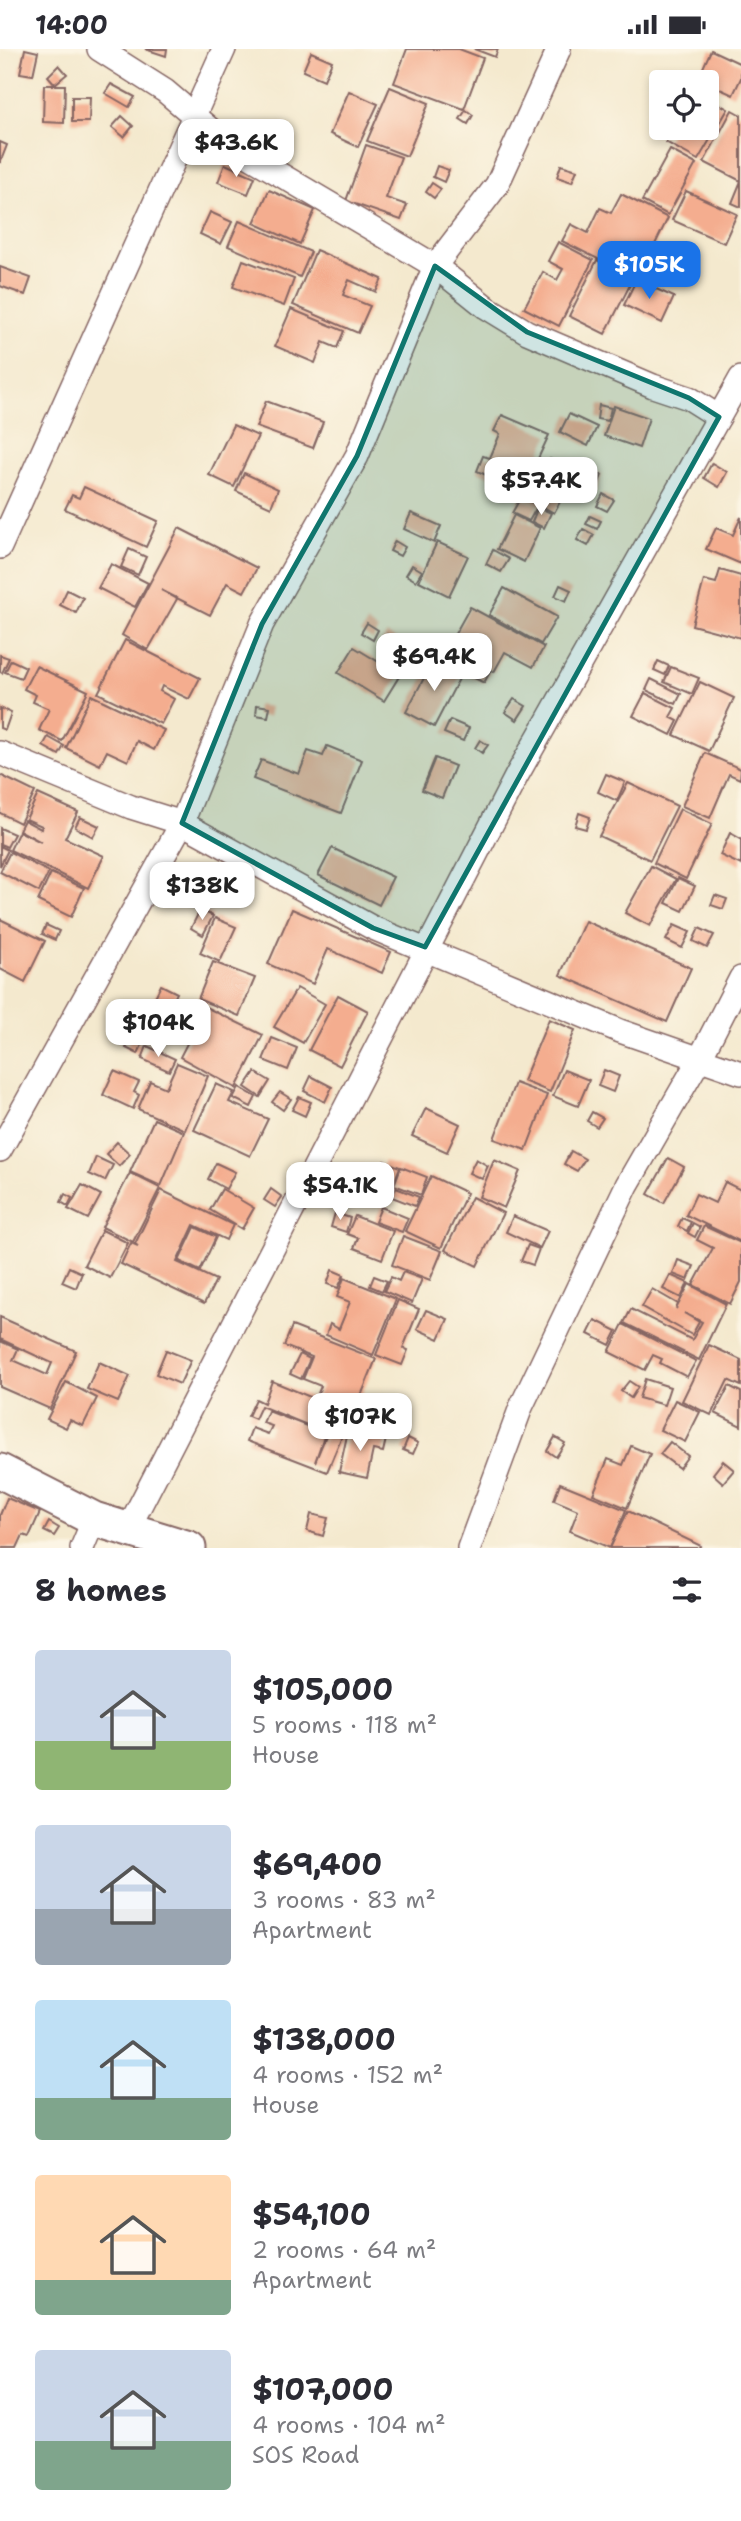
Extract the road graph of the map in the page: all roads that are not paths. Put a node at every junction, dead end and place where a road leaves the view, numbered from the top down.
1 (99, 49) edge
2 (224, 49) edge
3 (559, 49) edge
4 (194, 114) junction
5 (435, 266) junction
6 (741, 378) edge
7 (719, 417) junction
8 (0, 547) edge
9 (0, 753) edge
10 (182, 823) junction
11 (425, 947) junction
12 (741, 978) edge
13 (699, 1060) junction
14 (741, 1073) edge
15 (0, 1150) edge
16 (0, 1471) edge
17 (128, 1529) junction
18 (88, 1534) edge
19 (189, 1548) edge
20 (469, 1548) edge

1 - 4 street
2 - 4 street
3 - 5 street
4 - 5 street
4 - 8 street
5 - 7 street
5 - 10 street
6 - 7 street
7 - 11 street
9 - 10 street
10 - 11 street
10 - 15 street
11 - 13 street
11 - 17 street
12 - 13 street
13 - 14 street
13 - 20 street
16 - 18 street
17 - 18 street
17 - 19 street

